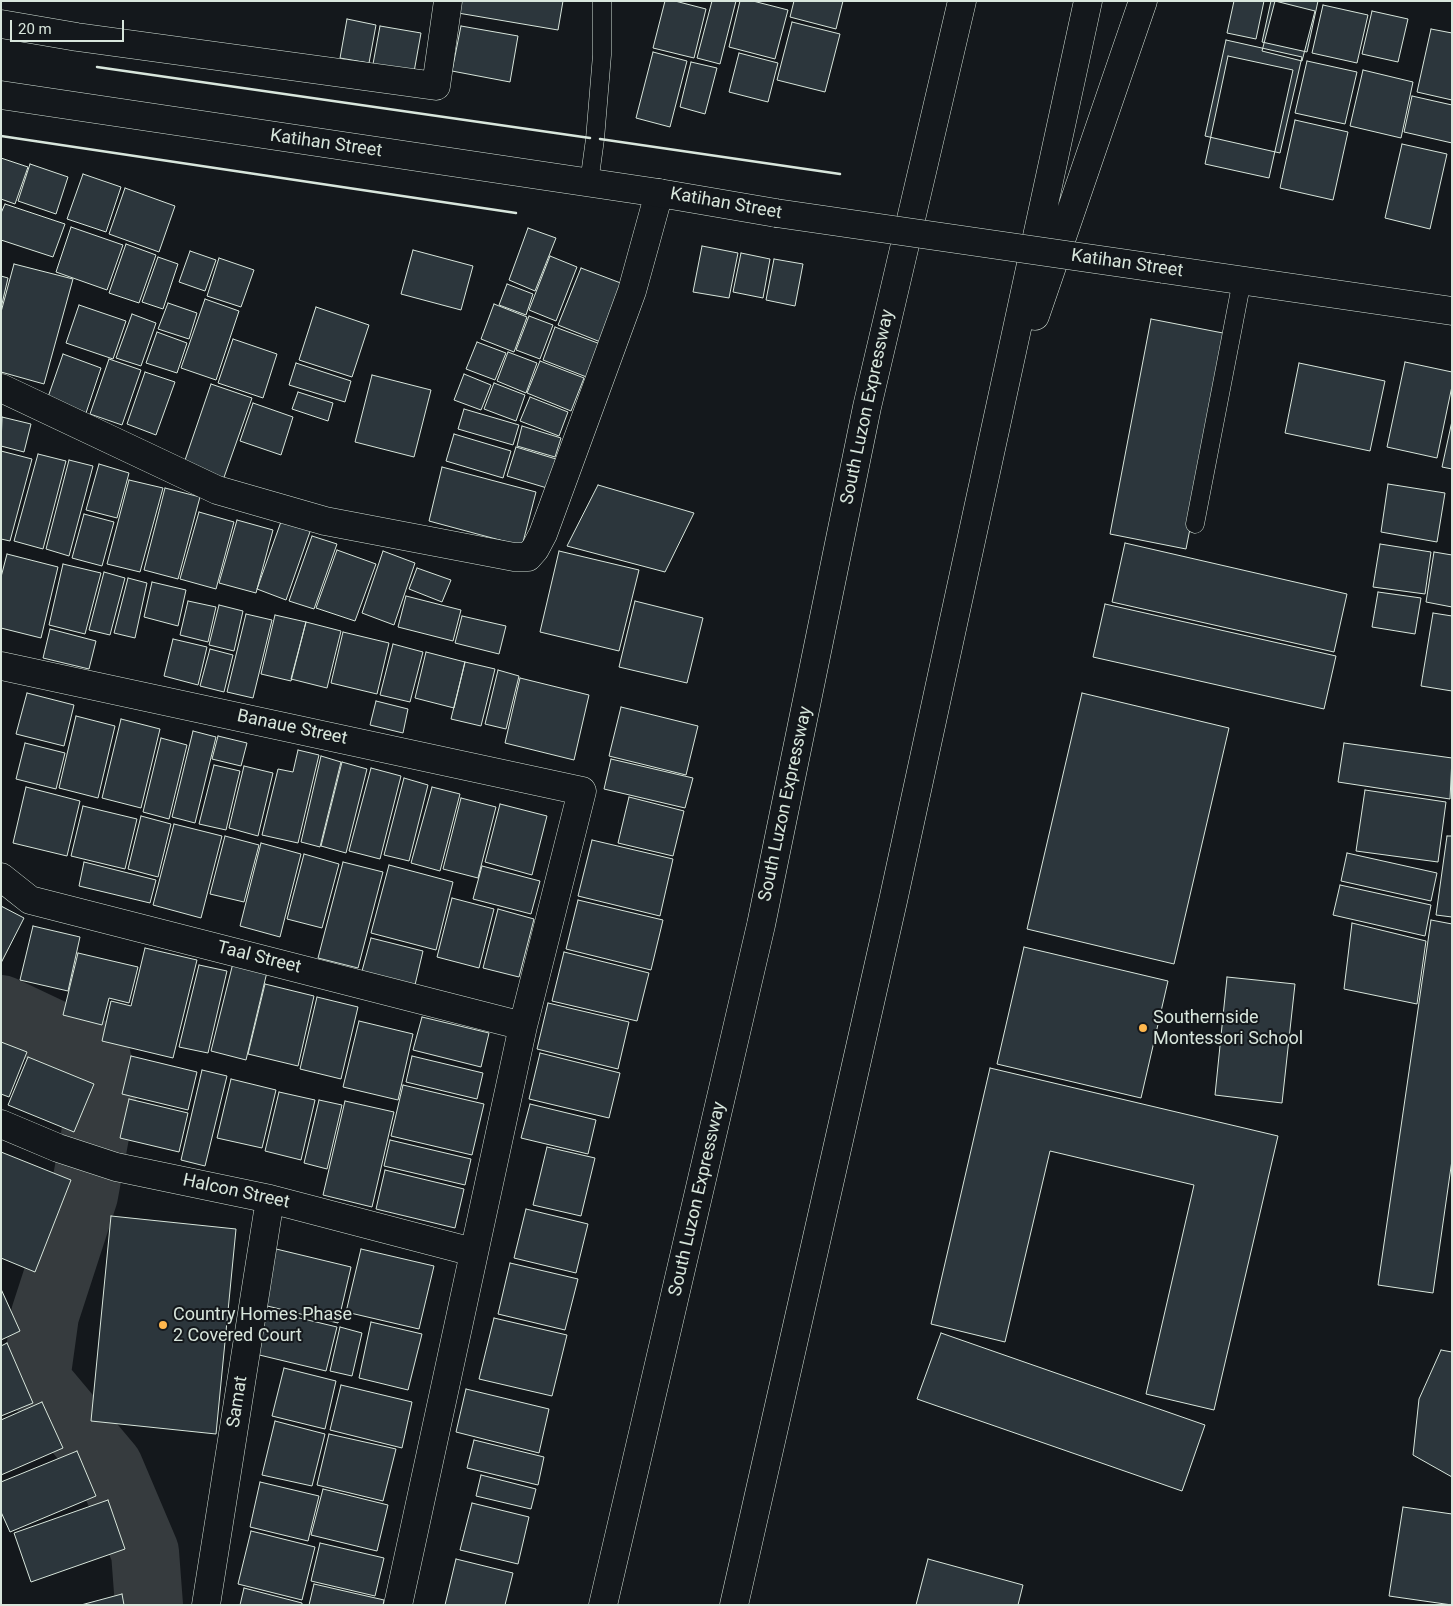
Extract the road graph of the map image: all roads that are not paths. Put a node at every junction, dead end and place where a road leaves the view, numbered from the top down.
1 (448, 1) edge
2 (602, 1) edge
3 (962, 1) edge
4 (1088, 1) edge
5 (1143, 1) edge
6 (1, 24) edge
7 (1, 95) edge
8 (589, 182) junction
9 (659, 193) junction
10 (1242, 280) junction
11 (1452, 311) edge
12 (1, 388) edge
13 (993, 440) junction
14 (1195, 524) dead end
15 (1, 666) edge
16 (1, 877) edge
17 (523, 1026) junction
18 (1, 1124) edge
19 (270, 1199) junction
20 (473, 1252) junction
21 (206, 1605) edge
22 (398, 1605) edge
23 (603, 1605) edge
24 (734, 1605) edge

1 - 6 main road
2 - 8 lane
3 - 23 main road, South Luzon Expressway
4 - 13 main road
5 - 13 main road
7 - 8 main road, Katihan Street
8 - 9 main road, Katihan Street
9 - 10 main road, Katihan Street, bridge
9 - 12 main road
10 - 11 main road, Katihan Street
10 - 14 lane
13 - 24 main road
15 - 17 main road, Banaue Street
16 - 17 main road, Taal Street
17 - 20 main road
18 - 19 main road, Halcon Street
19 - 20 main road, Halcon Street
19 - 21 main road, Samat
20 - 22 main road

